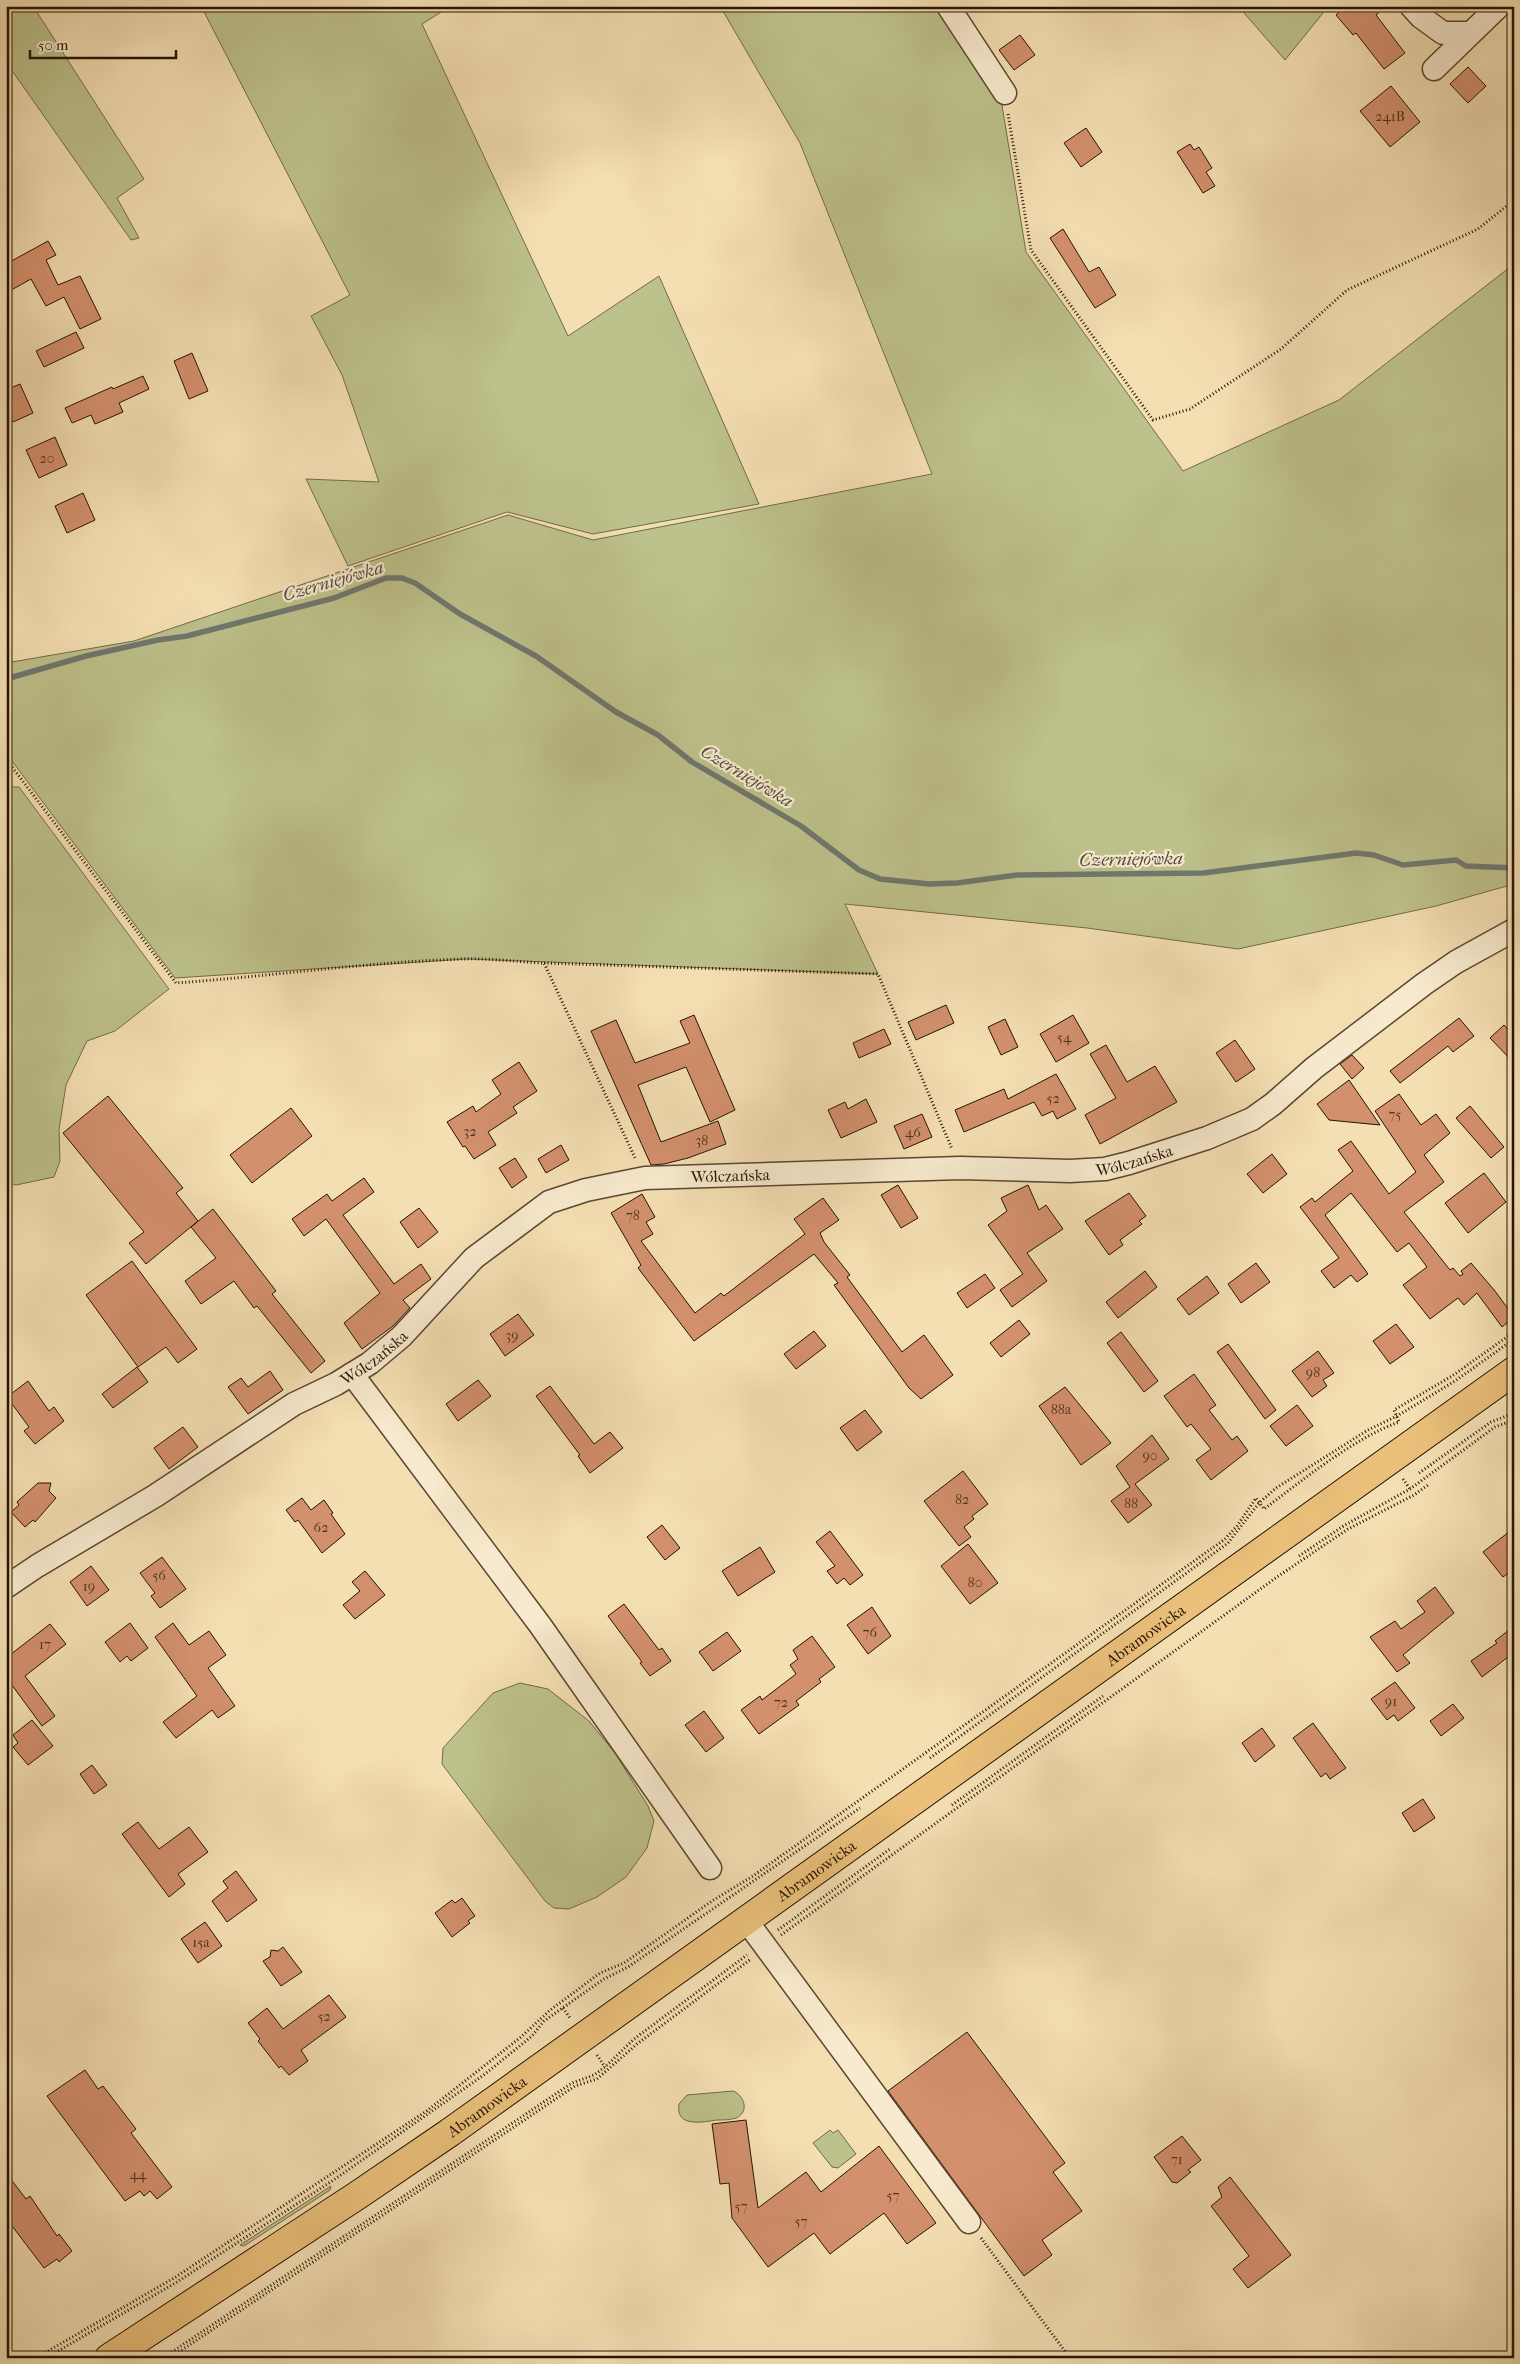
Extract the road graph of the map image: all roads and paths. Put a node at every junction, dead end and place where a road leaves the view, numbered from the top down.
1 (948, 6) edge
2 (1411, 6) edge
3 (1499, 6) edge
4 (1470, 33) junction
5 (1434, 69) dead end
6 (1005, 92) joint
7 (1514, 200) edge
8 (6, 759) edge
9 (1514, 930) edge
10 (544, 963) junction
11 (960, 1168) junction
12 (645, 1178) junction
13 (1514, 1332) edge
14 (1514, 1339) edge
15 (1514, 1371) edge
16 (352, 1374) junction
17 (1514, 1413) edge
18 (1397, 1416) junction
19 (1514, 1420) edge
20 (1419, 1473) dead end
21 (1428, 1485) dead end
22 (1259, 1503) junction
23 (6, 1587) edge
24 (925, 1761) dead end
25 (863, 1806) dead end
26 (945, 1810) dead end
27 (896, 1844) dead end
28 (710, 1868) dead end
29 (746, 1920) junction
30 (764, 1945) junction
31 (969, 2222) joint
32 (36, 2358) edge
33 (46, 2358) edge
34 (109, 2358) edge
35 (162, 2358) edge
36 (170, 2358) edge
37 (1070, 2358) edge

1 - 6 street
2 - 4 street
3 - 4 street
4 - 5 street
6 - 7 path
8 - 10 path
9 - 11 street, Wólczańska
10 - 11 path
10 - 12 path
11 - 12 street, Wólczańska
12 - 16 street, Wólczańska
13 - 18 path
14 - 18 path
15 - 29 main road, Abramowicka
16 - 23 street, Wólczańska
16 - 28 street
17 - 20 path
18 - 22 path
18 - 22 path
19 - 26 path
21 - 30 path
22 - 24 path
22 - 32 path
25 - 33 path
27 - 30 path
29 - 30 street
29 - 34 main road, Abramowicka
30 - 31 street
30 - 35 path
30 - 36 path
31 - 37 path

